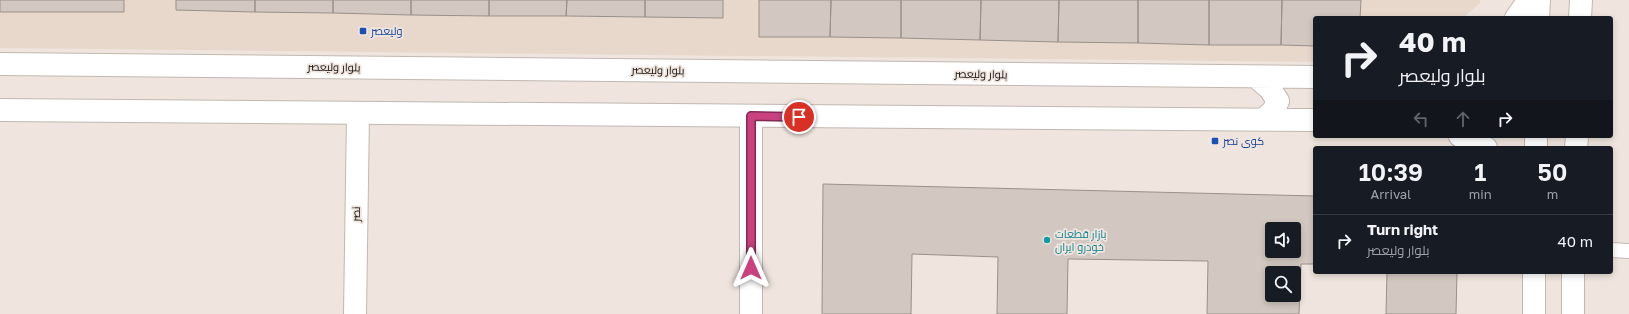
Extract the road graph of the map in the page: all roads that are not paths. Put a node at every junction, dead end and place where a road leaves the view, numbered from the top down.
1 (1529, 0) edge
2 (1539, 0) edge
3 (1581, 0) edge
4 (1517, 16) edge
5 (1538, 16) edge
6 (1580, 16) edge
7 (0, 64) edge
8 (1256, 76) junction
9 (1313, 77) edge
10 (0, 110) edge
11 (358, 114) junction
12 (751, 116) junction
13 (1263, 120) junction
14 (1313, 120) edge
15 (1464, 138) edge
16 (1482, 146) edge
17 (1613, 250) edge
18 (1629, 251) edge
19 (1534, 274) edge
20 (1573, 274) edge
21 (355, 314) edge
22 (752, 314) edge
23 (1534, 314) edge
24 (1573, 314) edge

1 - 4 main road
2 - 5 main road
3 - 6 main road
7 - 8 main road, بلوار ولیعصر
8 - 9 main road, بلوار ولیعصر
8 - 13 main road
10 - 11 main road
11 - 12 main road
11 - 21 main road, نصر
12 - 13 main road
12 - 22 main road
13 - 14 main road
15 - 16 main road
17 - 18 lane
19 - 23 main road
20 - 24 main road

